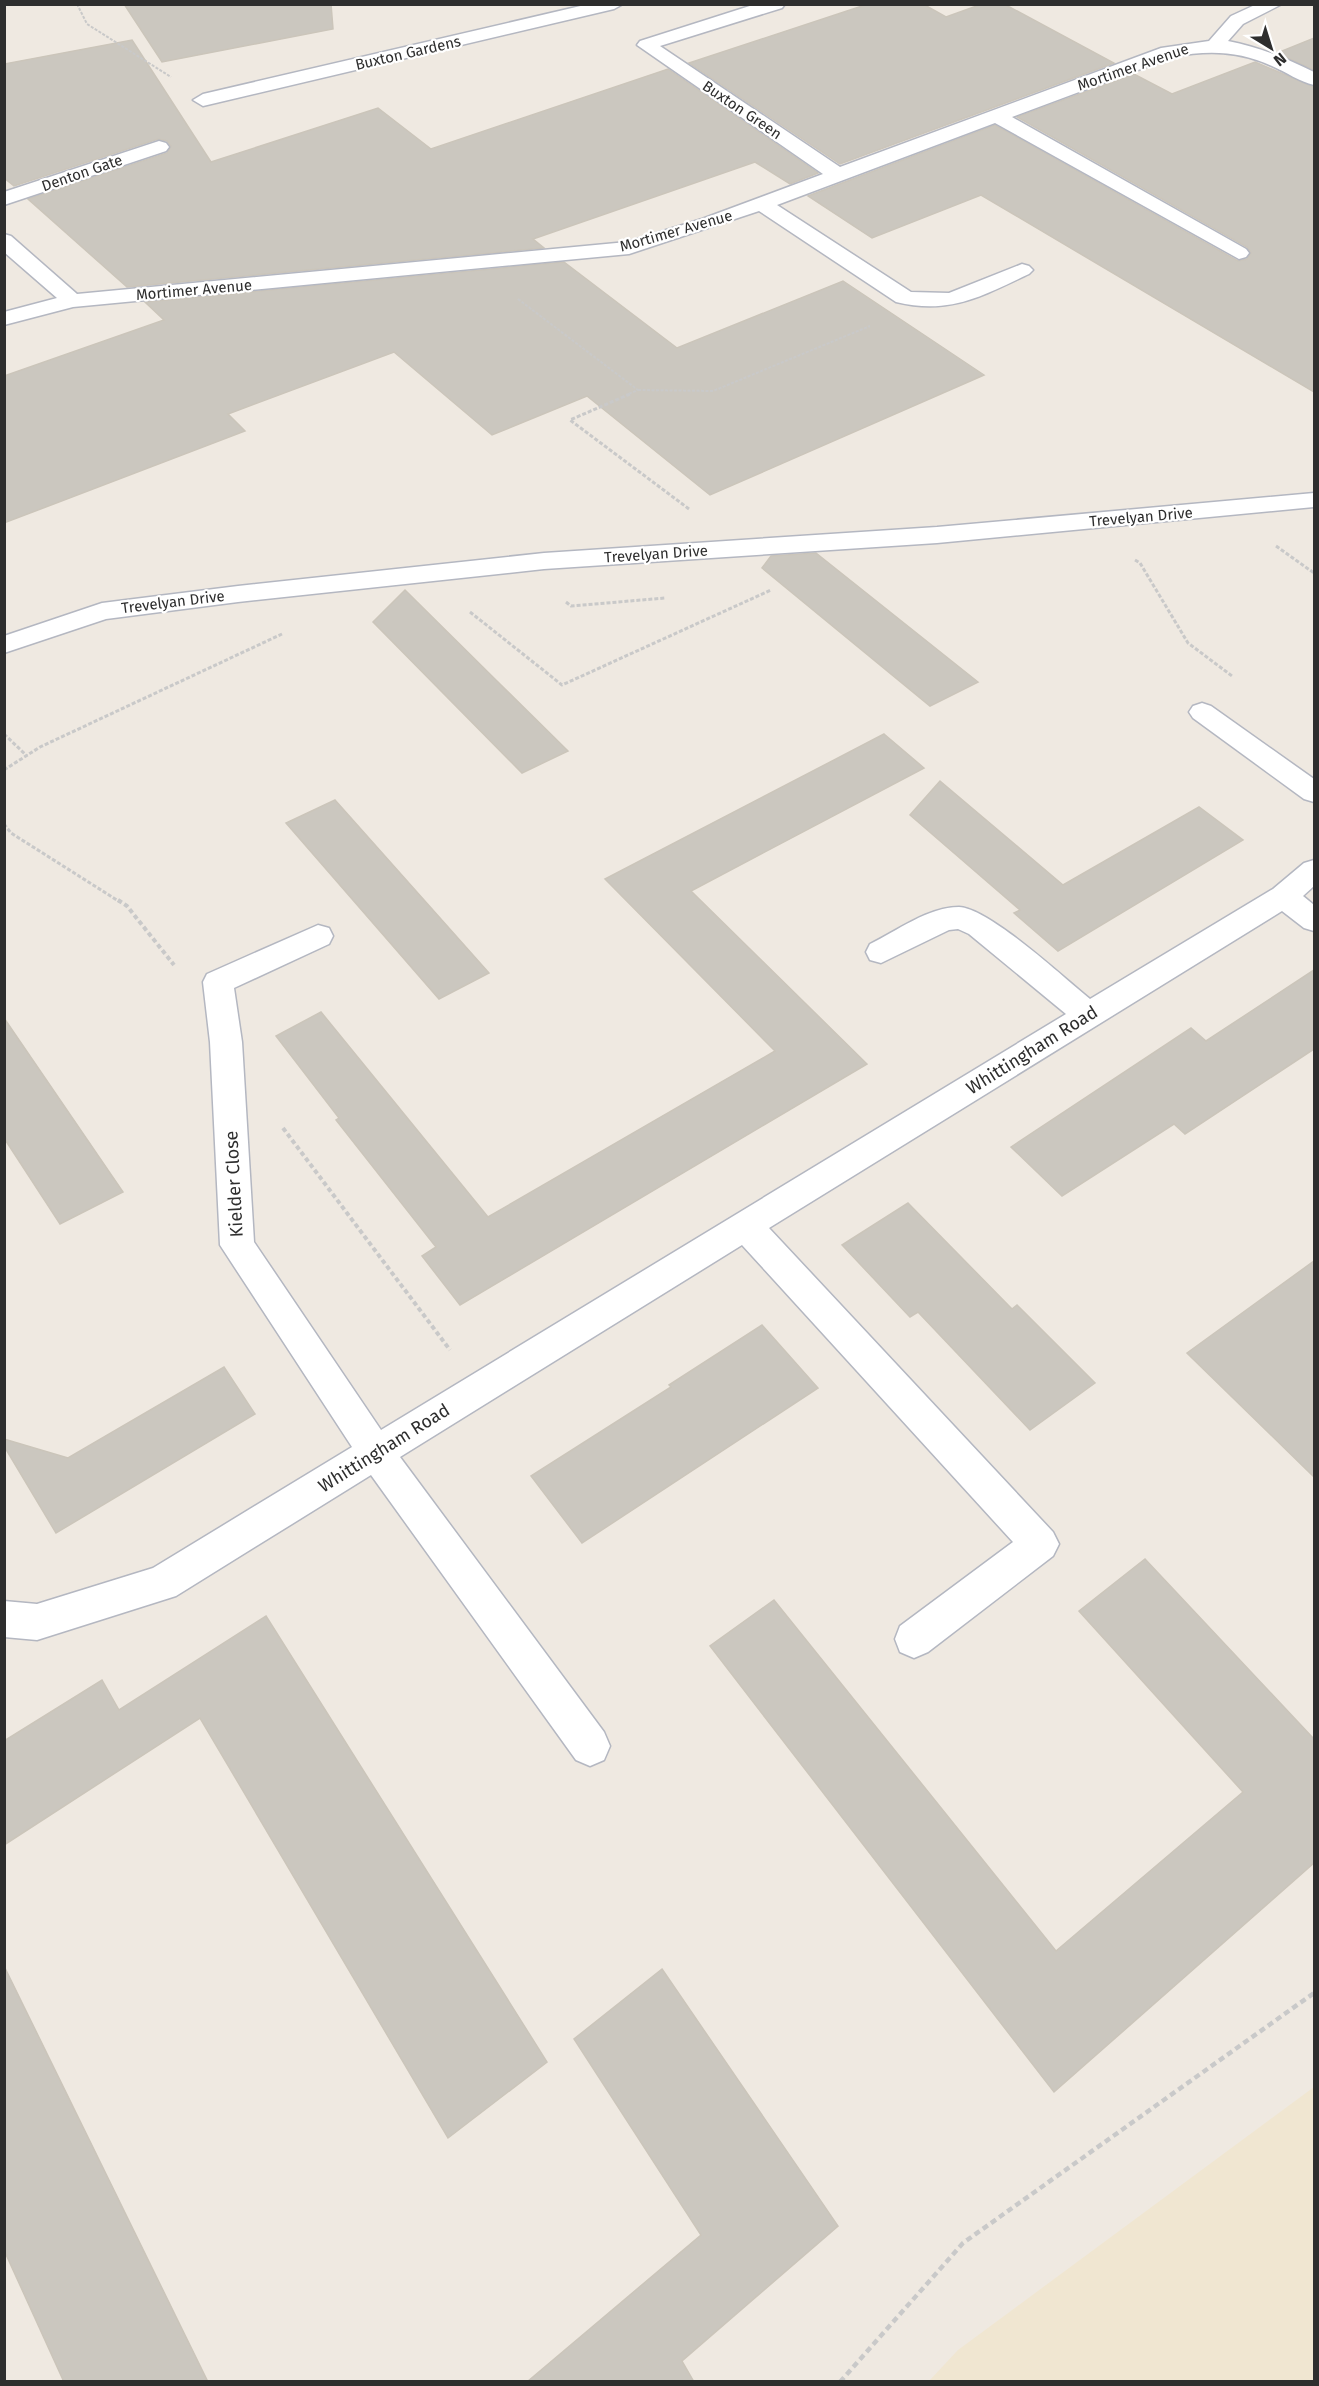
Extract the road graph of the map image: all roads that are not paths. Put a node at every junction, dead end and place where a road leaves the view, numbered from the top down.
1 (776, 4) edge
2 (1273, 4) edge
3 (613, 5) edge
4 (1216, 44) junction
5 (1314, 79) edge
6 (203, 100) road end
7 (996, 116) junction
8 (159, 147) dead end
9 (837, 175) junction
10 (4, 199) edge
11 (762, 204) junction
12 (4, 240) edge
13 (1239, 253) dead end
14 (1022, 270) dead end
15 (72, 301) junction
16 (4, 319) edge
17 (1314, 500) edge
18 (4, 645) edge
19 (1202, 712) road end
20 (1314, 792) edge
21 (1314, 870) edge
22 (1283, 896) junction
23 (1314, 920) edge
24 (318, 936) dead end
25 (881, 952) dead end
26 (1089, 1015) junction
27 (746, 1226) junction
28 (376, 1454) junction
29 (4, 1619) edge
30 (914, 1639) dead end
31 (590, 1746) dead end

1 - 9 street, Buxton Green
2 - 4 street
3 - 6 street, Buxton Gardens
4 - 5 street, Mortimer Avenue
4 - 7 street, Mortimer Avenue
7 - 9 street, Mortimer Avenue
7 - 13 street
8 - 10 street, Denton Gate
9 - 11 street, Mortimer Avenue
11 - 14 street
11 - 15 street, Mortimer Avenue
12 - 15 street
15 - 16 street, Mortimer Avenue
17 - 18 street, Trevelyan Drive
19 - 20 street
21 - 22 street, Whittingham Road
22 - 23 street
22 - 26 street, Whittingham Road
24 - 28 street, Kielder Close
25 - 26 street
26 - 27 street, Whittingham Road
27 - 28 street, Whittingham Road
27 - 30 street
28 - 29 street, Whittingham Road
28 - 31 street

